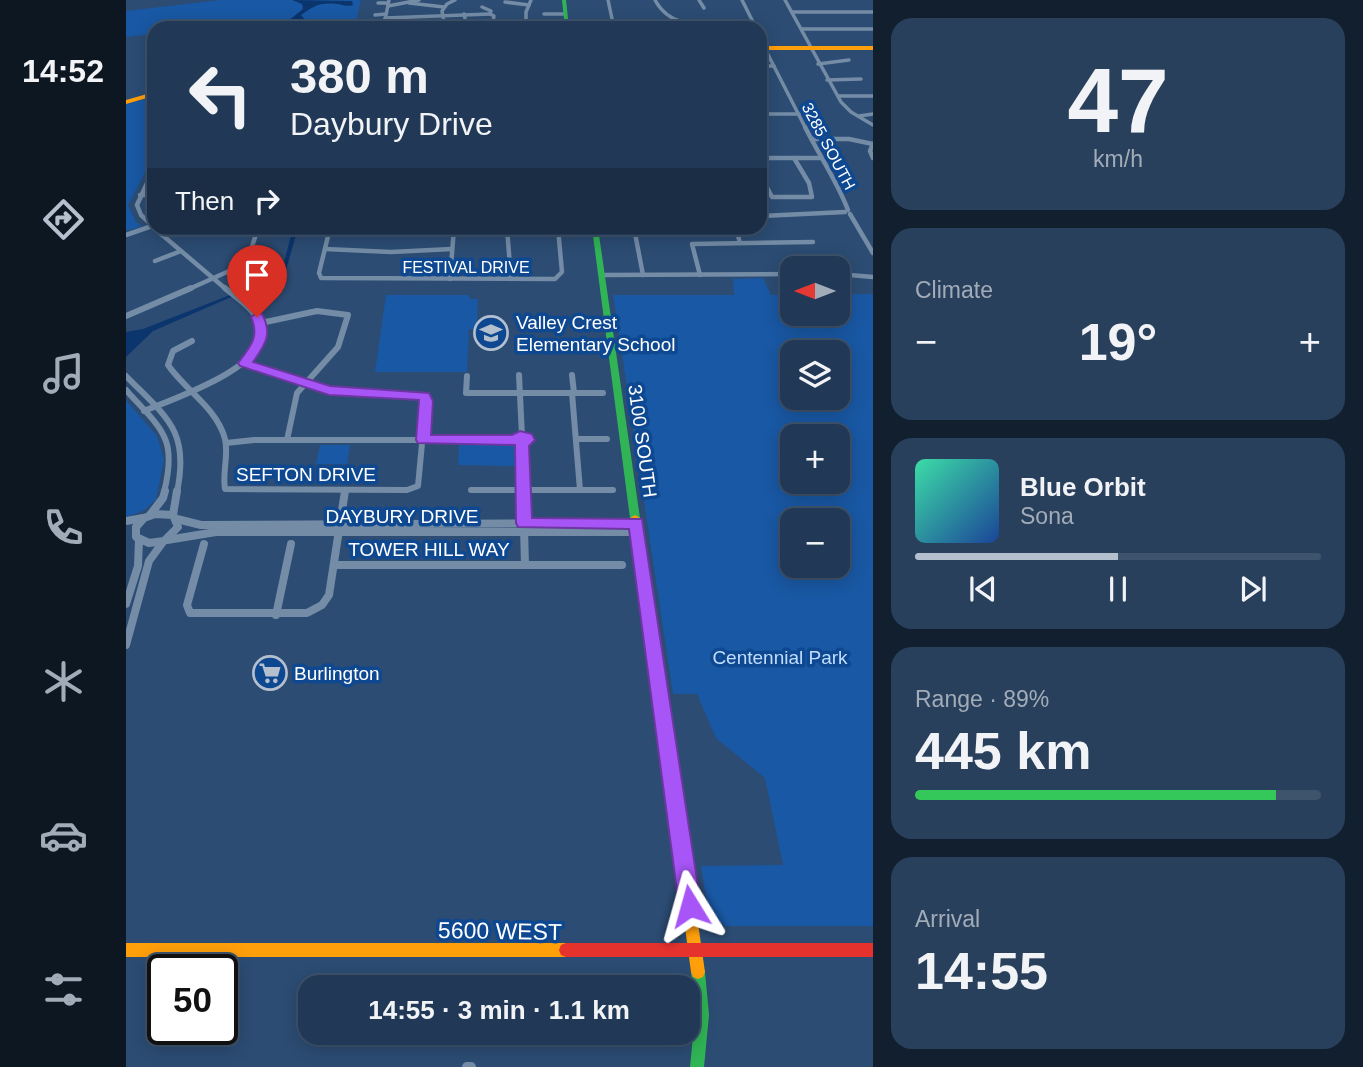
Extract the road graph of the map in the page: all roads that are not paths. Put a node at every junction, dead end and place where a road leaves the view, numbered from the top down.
1 (419, 0) edge
2 (439, 0) edge
3 (455, 0) edge
4 (531, 0) edge
5 (564, 0) edge
6 (608, 0) edge
7 (655, 0) edge
8 (699, 0) edge
9 (742, 0) edge
10 (785, 0) edge
11 (450, 2) junction
12 (505, 2) dead end
13 (377, 3) dead end
14 (388, 3) edge
15 (409, 3) junction
16 (529, 5) junction
17 (444, 7) junction
18 (482, 7) dead end
19 (704, 8) dead end
20 (792, 12) junction
21 (873, 12) edge
22 (464, 14) junction
23 (490, 14) junction
24 (544, 14) dead end
25 (375, 15) dead end
26 (442, 15) junction
27 (386, 16) junction
28 (385, 21) edge
29 (443, 21) edge
30 (466, 21) edge
31 (494, 21) edge
32 (526, 21) edge
33 (563, 21) edge
34 (566, 21) edge
35 (612, 21) edge
36 (680, 21) edge
37 (752, 21) edge
38 (802, 29) junction
39 (873, 29) edge
40 (767, 45) edge
41 (813, 48) junction
42 (873, 48) edge
43 (767, 55) edge
44 (849, 60) dead end
45 (818, 64) junction
46 (767, 66) edge
47 (774, 66) junction
48 (827, 79) junction
49 (861, 79) dead end
50 (147, 96) edge
51 (838, 96) junction
52 (873, 96) edge
53 (126, 102) edge
54 (767, 114) edge
55 (799, 114) junction
56 (873, 114) edge
57 (858, 117) junction
58 (873, 125) edge
59 (812, 139) junction
60 (873, 144) edge
61 (767, 158) edge
62 (794, 158) junction
63 (821, 158) junction
64 (873, 158) edge
65 (147, 182) edge
66 (767, 188) edge
67 (140, 195) junction
68 (147, 195) edge
69 (848, 212) junction
70 (767, 216) edge
71 (147, 220) edge
72 (147, 229) edge
73 (126, 235) edge
74 (162, 235) edge
75 (255, 235) edge
76 (328, 235) edge
77 (453, 235) edge
78 (508, 235) edge
79 (558, 235) edge
80 (596, 235) edge
81 (636, 235) edge
82 (738, 235) edge
83 (813, 242) dead end
84 (740, 243) junction
85 (325, 249) junction
86 (452, 249) junction
87 (181, 251) junction
88 (873, 253) edge
89 (155, 261) dead end
90 (780, 274) edge
91 (602, 275) junction
92 (643, 275) junction
93 (699, 275) junction
94 (850, 275) edge
95 (873, 277) edge
96 (213, 278) junction
97 (450, 279) junction
98 (511, 279) junction
99 (127, 313) edge
100 (261, 323) junction
101 (192, 341) dead end
102 (244, 363) junction
103 (572, 375) dead end
104 (126, 376) edge
105 (467, 376) dead end
106 (519, 376) dead end
107 (304, 384) junction
108 (126, 390) edge
109 (191, 390) junction
110 (519, 393) junction
111 (573, 393) junction
112 (603, 393) dead end
113 (154, 406) junction
114 (144, 411) junction
115 (576, 439) junction
116 (607, 439) dead end
117 (287, 440) junction
118 (423, 440) junction
119 (520, 440) junction
120 (226, 443) junction
121 (345, 490) junction
122 (471, 490) dead end
123 (523, 490) junction
124 (580, 490) junction
125 (613, 490) dead end
126 (147, 517) junction
127 (175, 517) junction
128 (126, 521) edge
129 (524, 527) junction
130 (637, 527) junction
131 (340, 528) junction
132 (126, 534) edge
133 (137, 538) junction
134 (165, 541) junction
135 (204, 544) dead end
136 (290, 544) dead end
137 (334, 565) junction
138 (524, 565) junction
139 (622, 565) dead end
140 (126, 604) edge
141 (276, 615) junction
142 (130, 621) edge
143 (126, 645) edge
144 (126, 950) edge
145 (873, 950) edge
146 (696, 951) junction
147 (697, 1067) edge

1 - 15 street
2 - 11 street
3 - 11 street
4 - 16 street
5 - 34 main road
6 - 35 street
7 - 36 street
8 - 19 street
9 - 37 street
10 - 20 street
11 - 17 street
12 - 16 street
13 - 14 street
14 - 15 street
14 - 27 street
15 - 17 street
16 - 32 street
17 - 26 street
18 - 23 street
20 - 21 street
20 - 38 street
22 - 23 street
22 - 26 street
22 - 30 street
23 - 31 street
24 - 33 street
25 - 27 street
26 - 27 street
26 - 29 street
27 - 28 street
38 - 39 street
38 - 41 street
40 - 41 main road
41 - 42 main road
41 - 45 street
43 - 47 street, 3285 SOUTH
44 - 45 street
45 - 48 street
46 - 47 street
47 - 55 street, 3285 SOUTH
48 - 49 street
48 - 51 street
50 - 53 main road
51 - 52 street
51 - 57 street
54 - 55 street
55 - 59 street, 3285 SOUTH
56 - 57 street
57 - 58 street
59 - 60 street
59 - 63 street, 3285 SOUTH
60 - 64 street
61 - 62 street
62 - 63 street
62 - 66 street
63 - 69 street, 3285 SOUTH
65 - 67 street
67 - 68 street
67 - 71 street
69 - 70 street
69 - 88 street, 3285 SOUTH
72 - 73 street
74 - 87 street
75 - 96 street
76 - 85 street
77 - 86 street
78 - 98 street
79 - 98 street, FESTIVAL DRIVE
80 - 91 main road, 3100 SOUTH
81 - 92 street
82 - 84 street
83 - 84 street
84 - 93 street
85 - 86 street
85 - 97 street, FESTIVAL DRIVE
86 - 97 street
87 - 89 street
87 - 96 street
90 - 93 street
91 - 92 street
91 - 130 main road, 3100 SOUTH
92 - 93 street
94 - 95 street
96 - 99 street
96 - 100 street
97 - 98 street, FESTIVAL DRIVE
100 - 102 street
100 - 107 street
101 - 109 street, SEFTON DRIVE
102 - 107 street
102 - 109 street
103 - 111 street
104 - 113 street
105 - 110 street
106 - 110 street
107 - 117 street
107 - 118 street
108 - 114 street
109 - 113 street
109 - 120 street, SEFTON DRIVE
110 - 111 street
110 - 119 street
111 - 112 street
111 - 115 street
113 - 114 street
113 - 127 street
114 - 126 street
115 - 116 street
115 - 124 street
117 - 118 street
117 - 120 street
118 - 119 street
118 - 121 street, SEFTON DRIVE
119 - 123 street
120 - 121 street, SEFTON DRIVE
121 - 131 street
122 - 123 street
123 - 124 street
123 - 129 street
124 - 125 street
126 - 127 street
126 - 128 street
126 - 133 street
127 - 131 street, DAYBURY DRIVE
127 - 134 street
129 - 130 street, DAYBURY DRIVE
129 - 131 street, DAYBURY DRIVE
129 - 138 street
130 - 146 main road, 3100 SOUTH
131 - 134 street, DAYBURY DRIVE
131 - 137 street
132 - 133 street
133 - 134 street
133 - 140 street
134 - 142 street
135 - 141 street
136 - 141 street
137 - 138 street, TOWER HILL WAY
137 - 141 street
138 - 139 street, TOWER HILL WAY
142 - 143 street
144 - 146 main road, 5600 WEST
145 - 146 main road, 5600 WEST
146 - 147 main road, 3100 SOUTH

